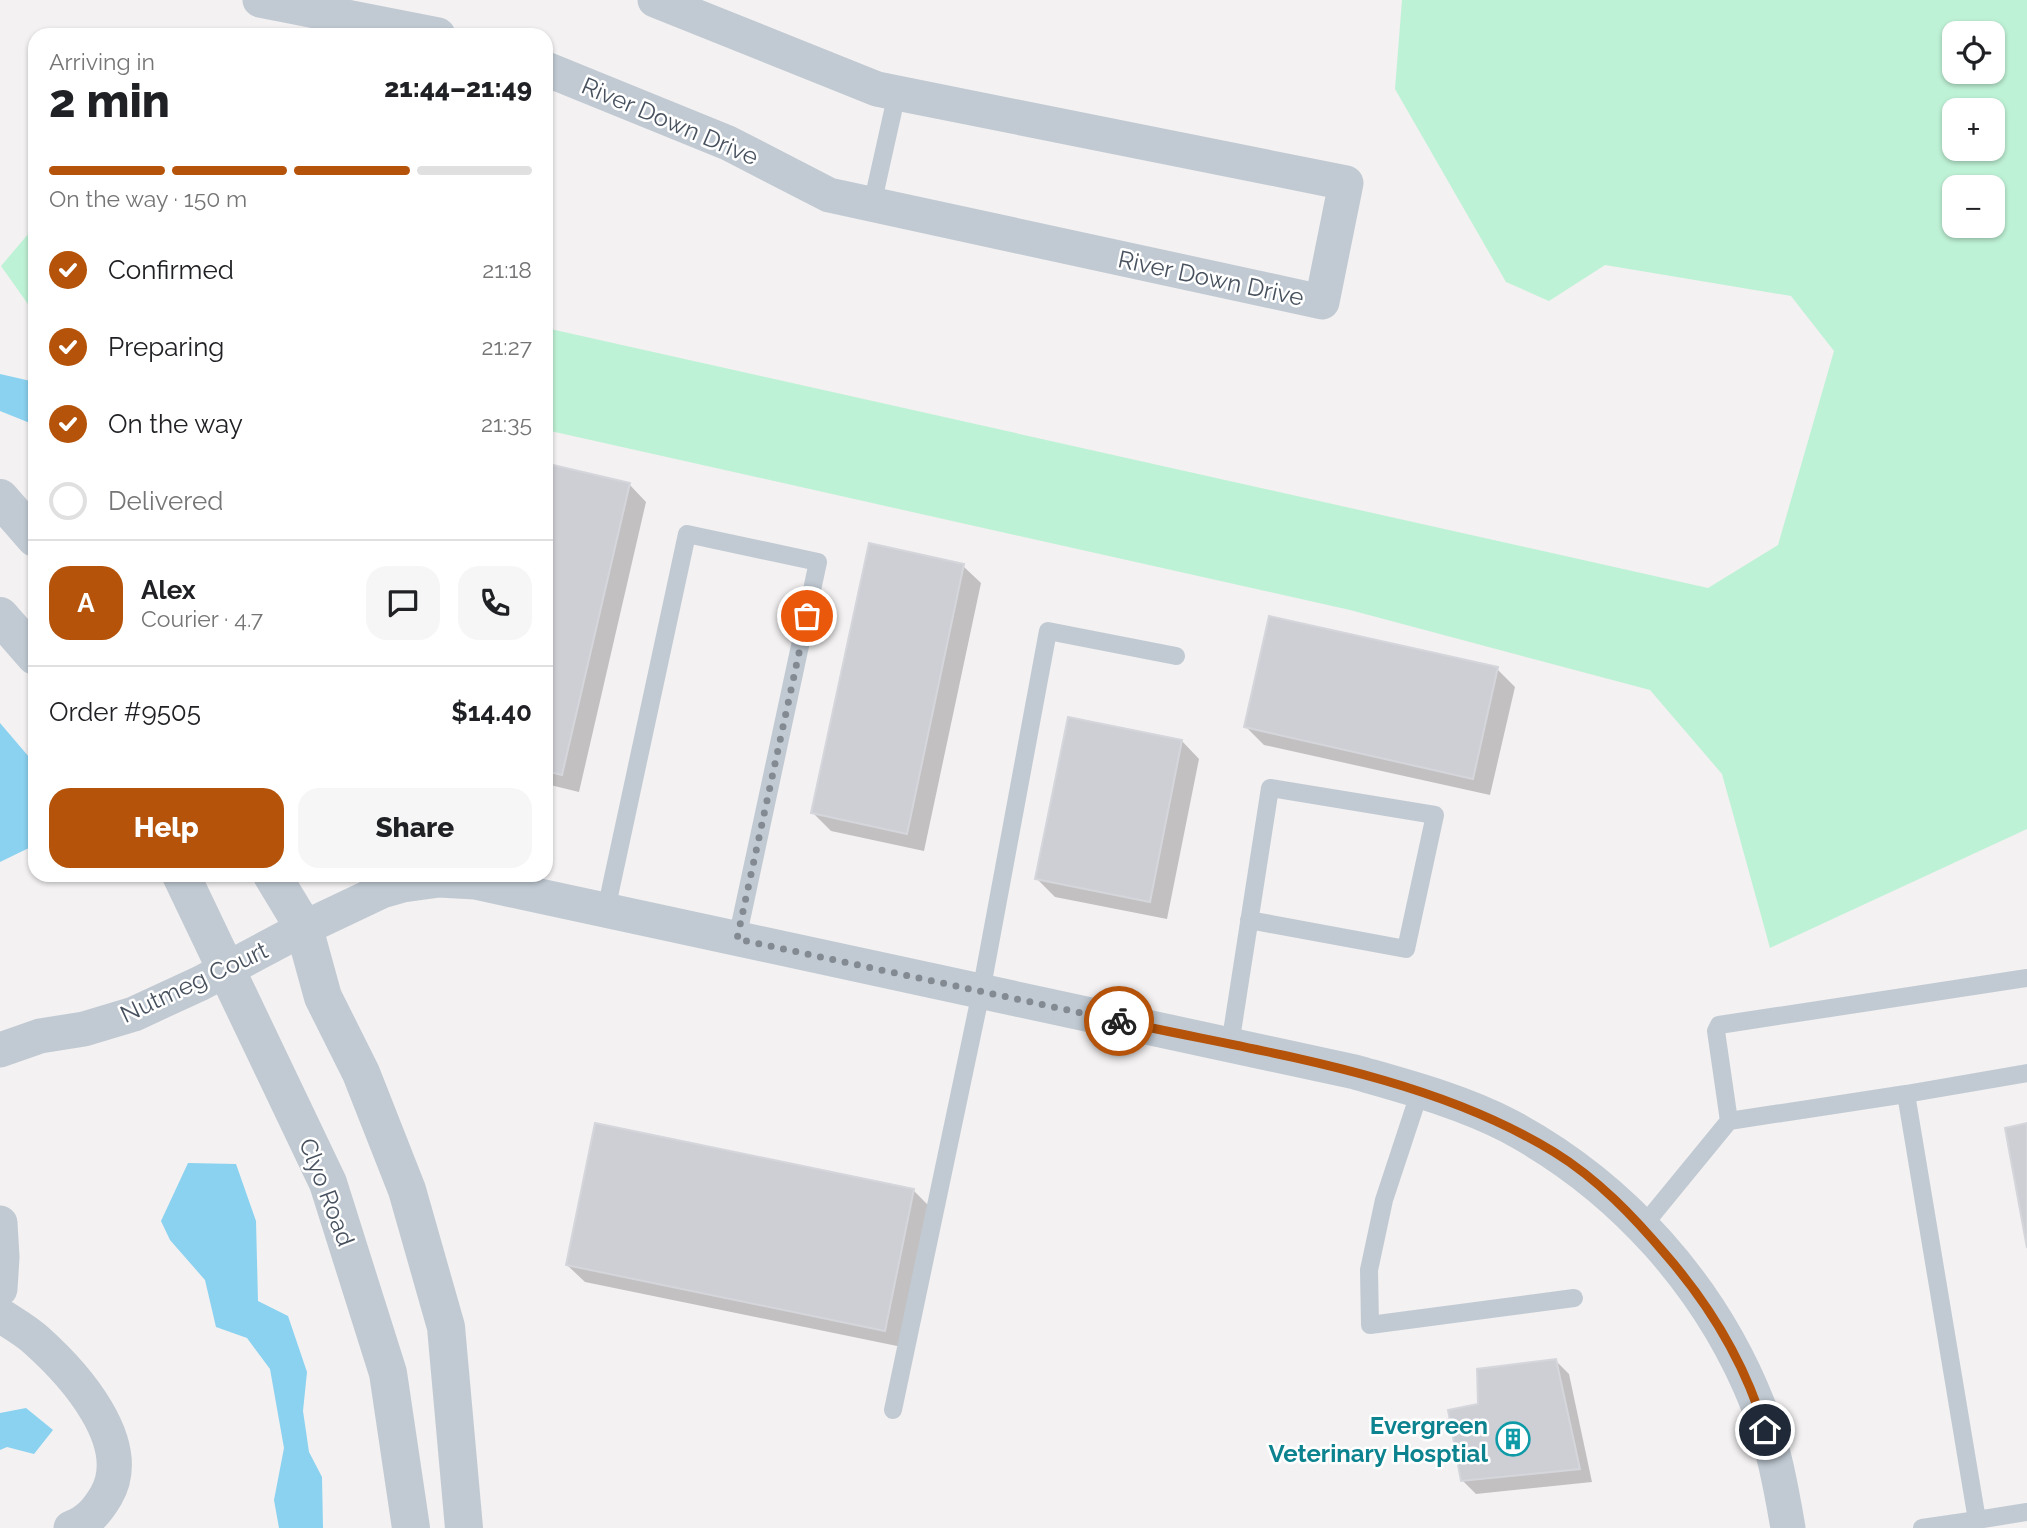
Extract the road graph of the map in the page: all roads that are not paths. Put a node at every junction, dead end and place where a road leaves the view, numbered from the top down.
1 (260, 0) edge
2 (655, 0) edge
3 (398, 13) edge
4 (425, 28) edge
5 (553, 72) edge
6 (897, 93) junction
7 (872, 205) junction
8 (0, 498) edge
9 (28, 530) edge
10 (0, 616) edge
11 (28, 648) edge
12 (1176, 656) dead end
13 (184, 882) edge
14 (276, 882) edge
15 (425, 882) edge
16 (474, 882) edge
17 (606, 910) junction
18 (1249, 920) junction
19 (304, 928) junction
20 (737, 939) junction
21 (227, 969) junction
22 (2027, 978) edge
23 (981, 992) junction
24 (1230, 1045) junction
25 (0, 1050) edge
26 (2027, 1073) edge
27 (1420, 1091) junction
28 (1906, 1094) junction
29 (1729, 1121) junction
30 (0, 1223) edge
31 (1643, 1226) junction
32 (0, 1289) edge
33 (1574, 1298) dead end
34 (0, 1315) edge
35 (893, 1410) dead end
36 (2027, 1511) edge
37 (1965, 1524) edge
38 (71, 1528) edge
39 (411, 1528) edge
40 (464, 1528) edge
41 (1788, 1528) edge
42 (1922, 1528) edge

1 - 3 street
2 - 6 street, River Down Drive
3 - 4 street
5 - 7 street, River Down Drive
6 - 7 lane
6 - 7 street, River Down Drive
8 - 9 street
10 - 11 street
12 - 23 lane
13 - 21 street, Clyo Road
14 - 19 street
15 - 19 street, Nutmeg Court
16 - 17 street, Nutmeg Court
17 - 20 street, Nutmeg Court
17 - 20 lane
18 - 18 lane
18 - 24 lane
19 - 21 street, Nutmeg Court
19 - 40 street
20 - 23 street, Nutmeg Court
21 - 25 street, Nutmeg Court
21 - 39 street, Clyo Road
22 - 29 lane
23 - 24 street, Nutmeg Court
23 - 35 lane
24 - 27 street, Nutmeg Court
26 - 28 lane
27 - 31 street, Nutmeg Court
27 - 33 lane
28 - 29 lane
28 - 37 lane
29 - 31 lane
30 - 32 street
31 - 41 street, Nutmeg Court
34 - 38 street
36 - 37 lane
37 - 42 lane

